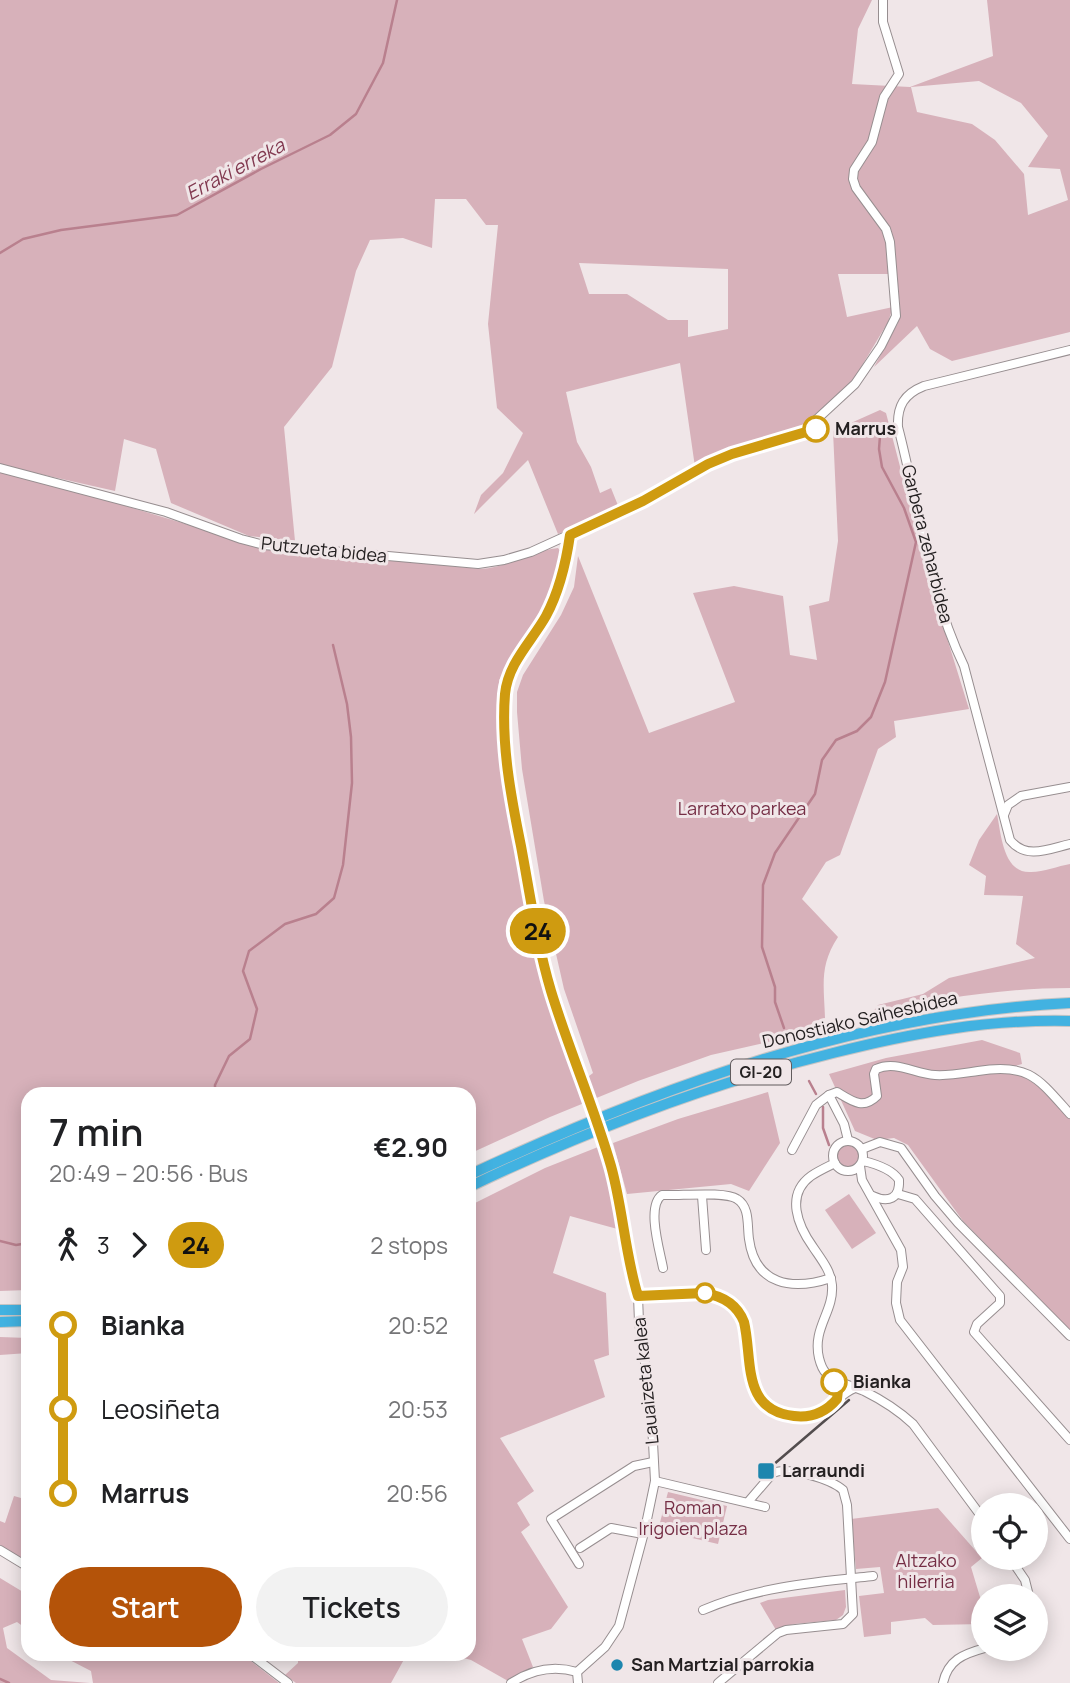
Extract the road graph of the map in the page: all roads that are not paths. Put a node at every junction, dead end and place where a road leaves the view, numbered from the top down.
1 (883, 0) edge
2 (1070, 351) edge
3 (0, 468) edge
4 (570, 535) junction
5 (549, 544) junction
6 (568, 552) junction
7 (1070, 787) edge
8 (1004, 816) junction
9 (1070, 844) edge
10 (1070, 1003) edge
11 (1070, 1021) edge
12 (829, 1095) junction
13 (1070, 1114) edge
14 (848, 1140) junction
15 (862, 1149) junction
16 (792, 1150) dead end
17 (835, 1163) junction
18 (862, 1164) junction
19 (476, 1172) edge
20 (476, 1184) edge
21 (898, 1194) junction
22 (702, 1196) junction
23 (873, 1196) junction
24 (706, 1250) dead end
25 (663, 1268) dead end
26 (831, 1278) junction
27 (638, 1296) junction
28 (0, 1310) edge
29 (21, 1310) edge
30 (21, 1321) edge
31 (0, 1322) edge
32 (1070, 1336) edge
33 (818, 1351) junction
34 (826, 1373) junction
35 (842, 1384) junction
36 (855, 1388) junction
37 (837, 1399) junction
38 (1070, 1440) edge
39 (653, 1462) junction
40 (654, 1481) junction
41 (971, 1502) edge
42 (748, 1503) junction
43 (765, 1507) dead end
44 (643, 1534) junction
45 (1070, 1539) edge
46 (580, 1548) dead end
47 (0, 1550) edge
48 (21, 1563) edge
49 (579, 1564) dead end
50 (873, 1576) dead end
51 (851, 1579) junction
52 (703, 1610) dead end
53 (971, 1653) edge
54 (259, 1661) edge
55 (577, 1672) junction
56 (288, 1683) edge
57 (511, 1683) edge
58 (579, 1683) edge
59 (718, 1683) edge
60 (943, 1683) edge

1 - 4 street, Putzueta bidea
2 - 8 street, Garbera zeharbidea
3 - 5 street, Putzueta bidea
4 - 5 street, Putzueta bidea
4 - 6 street, Lauaizeta kalea
5 - 6 street
6 - 27 street, Lauaizeta kalea, bridge
7 - 8 street
8 - 9 street, Garbera zeharbidea
10 - 19 highway, Donostiako Saihesbidea / GI-20
11 - 20 highway, Donostiako Saihesbidea / GI-20
12 - 13 street
12 - 14 street
12 - 16 street
14 - 15 street
14 - 17 street
15 - 18 street
15 - 32 street
17 - 18 street
17 - 26 street
18 - 21 street
18 - 23 street
21 - 23 street
21 - 38 street
22 - 24 street
22 - 25 street
22 - 26 street
23 - 45 street
26 - 33 street
27 - 37 street
27 - 39 street, Lauaizeta kalea
28 - 29 highway
30 - 31 highway
33 - 34 street
33 - 35 street
34 - 35 street
34 - 37 street
35 - 36 street
35 - 37 street
36 - 37 street
36 - 41 street
39 - 40 street, Lauaizeta kalea
39 - 49 street, Lauaizeta kalea
40 - 42 street
40 - 44 street, Lauaizeta kalea
42 - 43 street
42 - 51 street
44 - 46 street
44 - 55 street, Lauaizeta kalea
47 - 48 street
50 - 51 street
51 - 52 street
51 - 59 street
53 - 60 street
54 - 56 street
55 - 57 street
55 - 58 street

